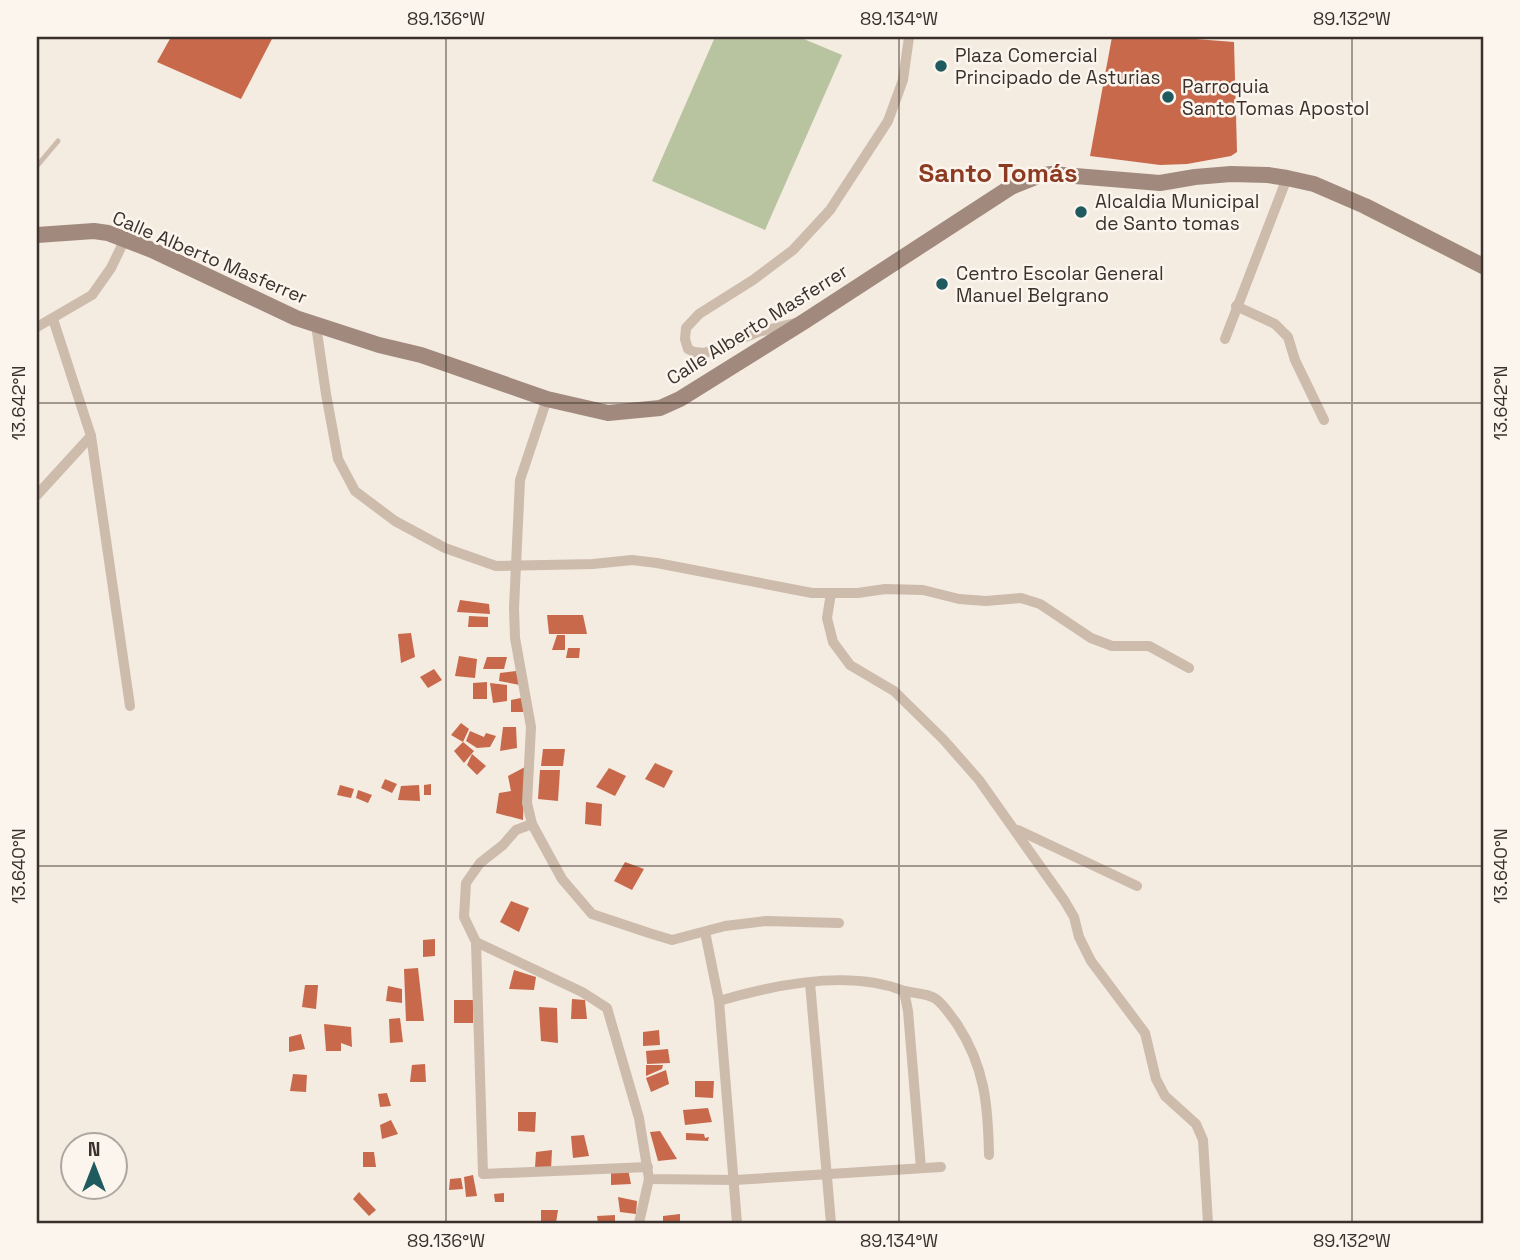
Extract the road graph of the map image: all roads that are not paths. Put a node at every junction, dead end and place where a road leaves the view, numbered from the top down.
1 (909, 37) edge
2 (58, 141) dead end
3 (37, 166) edge
4 (1287, 178) junction
5 (37, 235) edge
6 (125, 239) junction
7 (1483, 266) edge
8 (1236, 306) junction
9 (53, 319) junction
10 (805, 321) junction
11 (316, 325) junction
12 (37, 327) edge
13 (1224, 339) dead end
14 (547, 399) junction
15 (1324, 420) dead end
16 (91, 436) junction
17 (37, 495) edge
18 (516, 566) junction
19 (831, 593) junction
20 (1189, 668) dead end
21 (130, 706) dead end
22 (532, 824) junction
23 (1015, 829) junction
24 (1137, 886) dead end
25 (839, 923) dead end
26 (705, 932) junction
27 (476, 942) junction
28 (810, 983) junction
29 (904, 991) junction
30 (719, 1001) junction
31 (989, 1155) dead end
32 (648, 1167) junction
33 (941, 1167) dead end
34 (921, 1168) junction
35 (828, 1174) junction
36 (649, 1179) junction
37 (735, 1180) junction
38 (639, 1223) edge
39 (737, 1223) edge
40 (831, 1223) edge
41 (1208, 1223) edge

1 - 10 street
2 - 3 lane
4 - 7 main road, Calle Alberto Masferrer
4 - 8 street
4 - 10 main road, Calle Alberto Masferrer
5 - 6 main road, Calle Alberto Masferrer
6 - 9 street
6 - 11 main road, Calle Alberto Masferrer
8 - 13 street
8 - 15 street
9 - 12 street
9 - 16 street
10 - 14 main road, Calle Alberto Masferrer
11 - 14 main road, Calle Alberto Masferrer
11 - 18 street
14 - 18 street
16 - 17 street
16 - 21 street
18 - 19 street
18 - 22 street
19 - 20 street
19 - 23 street
22 - 26 street
22 - 27 street
23 - 24 street
23 - 41 street
25 - 26 street
26 - 30 street
27 - 32 street
27 - 32 street
28 - 29 street
28 - 30 street
28 - 35 street
29 - 31 street
29 - 34 street
30 - 37 street
32 - 36 street
33 - 34 street
34 - 35 street
35 - 37 street
35 - 40 street
36 - 37 street
36 - 38 street
37 - 39 street

